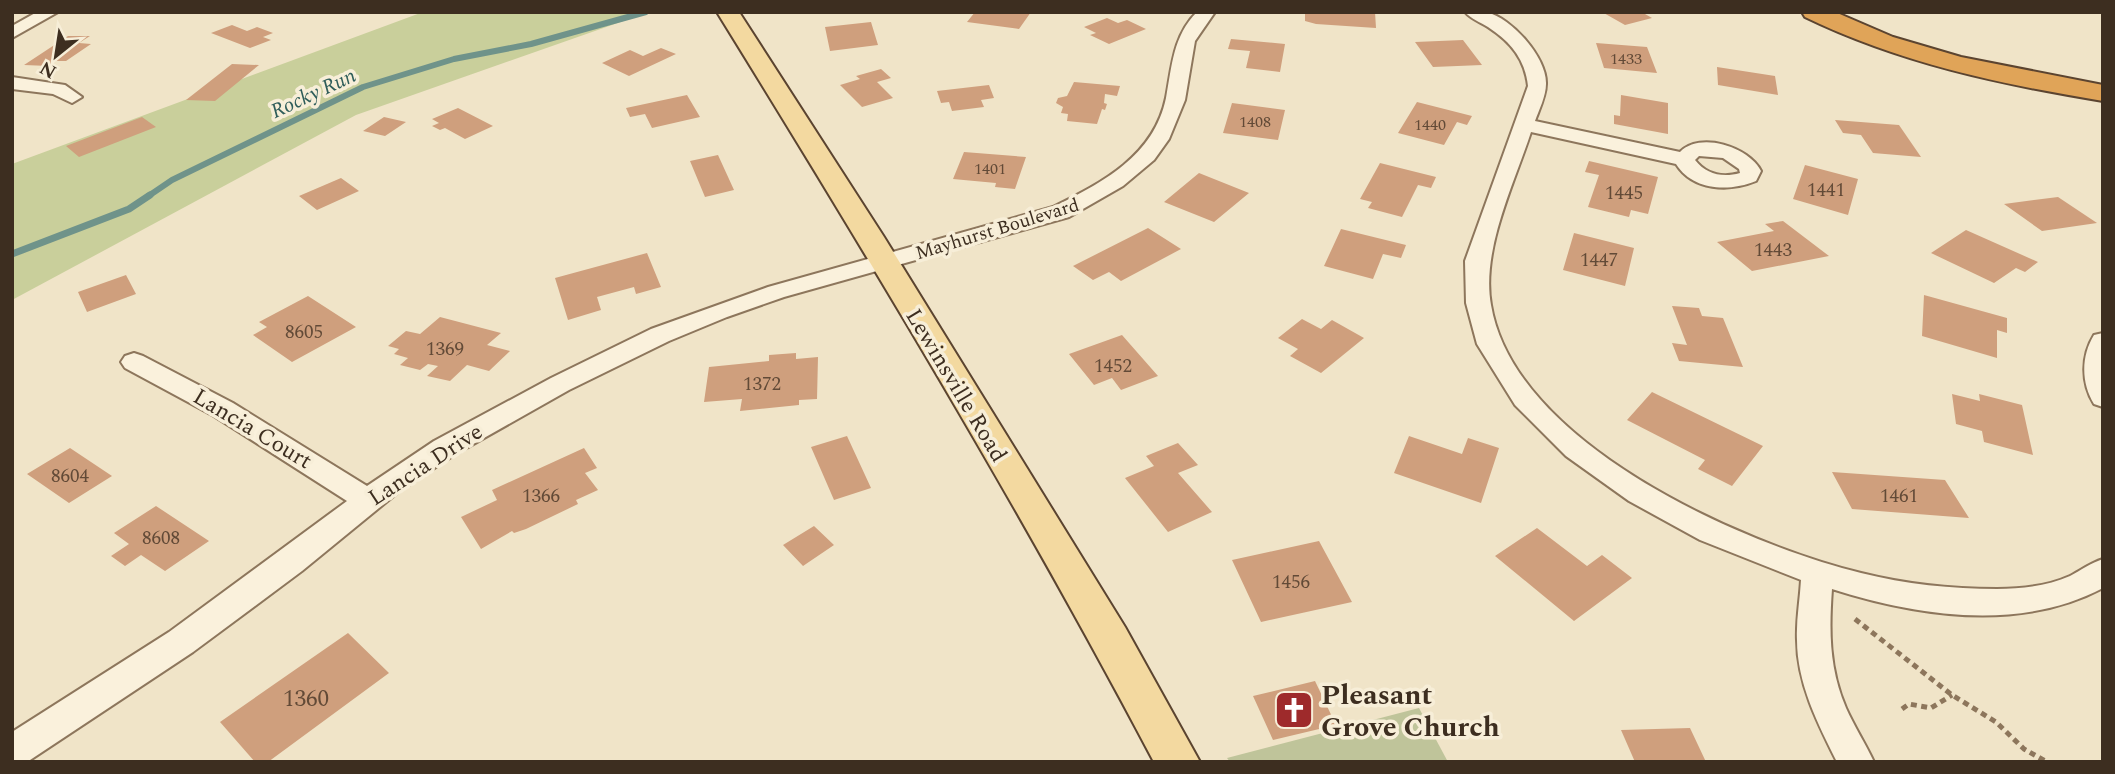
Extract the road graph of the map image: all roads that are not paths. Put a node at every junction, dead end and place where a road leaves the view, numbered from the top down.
1 (50, 12) edge
2 (728, 12) edge
3 (1207, 12) edge
4 (1473, 12) edge
5 (1814, 12) edge
6 (1863, 12) edge
7 (12, 33) edge
8 (2103, 69) edge
9 (12, 83) edge
10 (2094, 91) edge
11 (72, 97) dead end
12 (1523, 124) junction
13 (1685, 159) dead end
14 (884, 262) junction
15 (2103, 341) edge
16 (134, 362) dead end
17 (2103, 398) edge
18 (367, 500) junction
19 (2103, 571) edge
20 (1817, 575) junction
21 (12, 752) edge
22 (1178, 762) edge
23 (1856, 762) edge

1 - 7 street
2 - 14 main road, Lewinsville Road
3 - 14 street, Mayhurst Boulevard
4 - 12 street
5 - 10 highway
6 - 8 highway
9 - 11 street
12 - 13 street
12 - 20 street
14 - 18 street, Lancia Drive
14 - 22 main road, Lewinsville Road
15 - 17 street
16 - 18 street, Lancia Court
18 - 21 street, Lancia Drive
19 - 20 street
20 - 23 street

